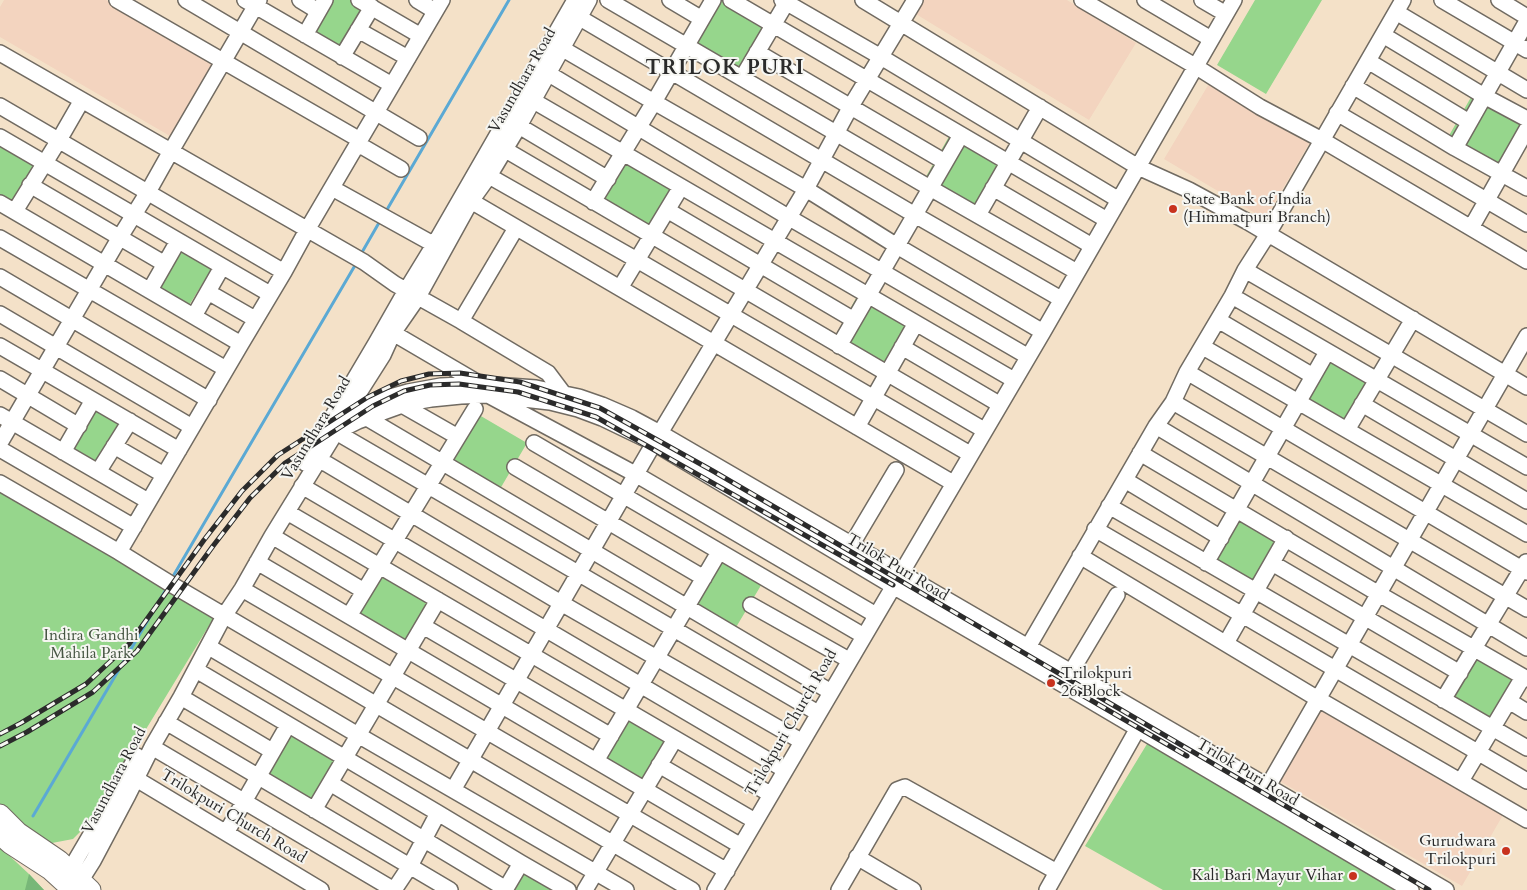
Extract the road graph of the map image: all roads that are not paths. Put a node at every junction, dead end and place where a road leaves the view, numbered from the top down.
1 (117, 0) edge
2 (186, 0) edge
3 (300, 0) edge
4 (417, 0) edge
5 (575, 0) edge
6 (589, 0) edge
7 (608, 0) edge
8 (670, 0) edge
9 (714, 0) edge
10 (731, 0) edge
11 (863, 0) edge
12 (915, 0) edge
13 (1082, 0) edge
14 (1145, 0) edge
15 (1202, 0) edge
16 (1234, 0) edge
17 (1442, 0) edge
18 (1498, 0) edge
19 (785, 1) edge
20 (253, 2) edge
21 (365, 4) edge
22 (1098, 4) edge
23 (322, 5) edge
24 (439, 5) edge
25 (1400, 6) edge
26 (1226, 14) junction
27 (1527, 17) edge
28 (580, 18) junction
29 (702, 19) junction
30 (1527, 21) edge
31 (902, 23) junction
32 (773, 24) junction
33 (358, 30) junction
34 (241, 32) junction
35 (305, 35) junction
36 (1383, 35) junction
37 (421, 36) junction
38 (1211, 39) junction
39 (686, 45) junction
40 (1521, 47) edge
41 (563, 48) junction
42 (757, 52) junction
43 (0, 53) edge
44 (342, 56) junction
45 (881, 57) junction
46 (408, 58) junction
47 (1368, 61) junction
48 (223, 62) junction
49 (1196, 66) junction
50 (671, 71) junction
51 (1497, 73) junction
52 (549, 74) junction
53 (742, 78) junction
54 (868, 80) junction
55 (392, 85) junction
56 (1353, 86) junction
57 (1527, 90) edge
58 (1484, 96) junction
59 (82, 100) junction
60 (532, 100) junction
61 (654, 102) junction
62 (0, 106) edge
63 (851, 106) junction
64 (1040, 107) junction
65 (376, 113) junction
66 (1337, 113) junction
67 (1527, 119) edge
68 (1469, 122) junction
69 (518, 126) junction
70 (638, 128) junction
71 (1527, 129) edge
72 (836, 133) junction
73 (961, 135) junction
74 (0, 136) edge
75 (419, 138) dead end
76 (59, 140) junction
77 (1322, 140) junction
78 (1021, 141) junction
79 (359, 142) junction
80 (1455, 148) junction
81 (504, 149) junction
82 (1521, 150) edge
83 (171, 151) junction
84 (623, 153) junction
85 (821, 160) junction
86 (945, 162) junction
87 (1009, 162) junction
88 (44, 163) junction
89 (1138, 166) junction
90 (401, 169) dead end
91 (1502, 173) junction
92 (489, 176) junction
93 (608, 179) junction
94 (30, 186) junction
95 (682, 187) junction
96 (332, 188) junction
97 (930, 188) junction
98 (993, 188) junction
99 (1527, 188) edge
100 (806, 189) junction
101 (148, 192) junction
102 (1119, 200) junction
103 (1486, 200) junction
104 (471, 201) junction
105 (594, 202) junction
106 (0, 203) edge
107 (667, 210) junction
108 (15, 211) junction
109 (134, 215) junction
110 (914, 215) junction
111 (978, 215) junction
112 (788, 217) junction
113 (1107, 220) junction
114 (1527, 224) edge
115 (516, 228) junction
116 (1471, 228) junction
117 (307, 230) junction
118 (1268, 234) junction
119 (652, 236) junction
120 (120, 237) junction
121 (0, 238) edge
122 (775, 240) junction
123 (178, 241) junction
124 (897, 246) junction
125 (1092, 246) junction
126 (439, 247) junction
127 (637, 260) junction
128 (1527, 261) edge
129 (104, 264) junction
130 (165, 264) junction
131 (761, 264) junction
132 (222, 267) junction
133 (1245, 270) junction
134 (284, 272) junction
135 (1077, 272) junction
136 (881, 273) junction
137 (0, 277) edge
138 (620, 288) junction
139 (745, 289) junction
140 (89, 290) junction
141 (150, 290) junction
142 (208, 292) junction
143 (270, 294) junction
144 (412, 294) junction
145 (868, 296) junction
146 (1232, 296) junction
147 (1061, 299) junction
148 (0, 314) edge
149 (730, 315) junction
150 (194, 316) junction
151 (255, 319) junction
152 (1413, 319) junction
153 (73, 320) junction
154 (854, 320) junction
155 (1218, 320) junction
156 (461, 321) junction
157 (916, 322) junction
158 (1043, 332) junction
159 (393, 333) junction
160 (1527, 336) edge
161 (714, 342) junction
162 (241, 344) junction
163 (0, 346) edge
164 (839, 346) junction
165 (1202, 346) junction
166 (56, 347) junction
167 (902, 347) junction
168 (1327, 352) junction
169 (1392, 355) junction
170 (1027, 356) junction
171 (226, 369) junction
172 (42, 370) junction
173 (1187, 372) junction
174 (888, 373) junction
175 (1505, 374) junction
176 (1313, 376) junction
177 (0, 379) edge
178 (1014, 380) junction
179 (1377, 380) junction
180 (1527, 387) edge
181 (484, 390) junction
182 (27, 395) junction
183 (874, 398) junction
184 (564, 399) junction
185 (94, 400) junction
186 (209, 400) junction
187 (1173, 402) junction
188 (1298, 402) junction
189 (999, 404) junction
190 (1362, 404) junction
191 (402, 405) junction
192 (475, 409) dead end
193 (1485, 409) junction
194 (352, 414) junction
195 (6, 418) edge
196 (130, 422) junction
197 (79, 426) junction
198 (1156, 426) junction
199 (192, 427) junction
200 (857, 427) junction
201 (1283, 429) junction
202 (984, 430) junction
203 (1347, 430) junction
204 (336, 432) junction
205 (1471, 434) junction
206 (1527, 434) edge
207 (458, 437) junction
208 (657, 438) junction
209 (0, 443) edge
210 (534, 443) dead end
211 (114, 446) junction
212 (0, 449) edge
213 (179, 450) junction
214 (63, 452) junction
215 (970, 454) junction
216 (1140, 454) junction
217 (1267, 456) junction
218 (1456, 459) junction
219 (318, 461) junction
220 (442, 462) junction
221 (515, 467) dead end
222 (1527, 467) edge
223 (896, 470) dead end
224 (98, 472) junction
225 (164, 475) junction
226 (637, 475) junction
227 (1125, 480) junction
228 (0, 483) edge
229 (953, 483) junction
230 (1252, 483) junction
231 (1442, 484) junction
232 (302, 486) junction
233 (428, 486) junction
234 (624, 495) junction
235 (148, 501) junction
236 (1527, 501) edge
237 (1109, 506) junction
238 (1236, 510) junction
239 (287, 512) junction
240 (1425, 512) junction
241 (411, 513) junction
242 (608, 522) junction
243 (134, 527) junction
244 (1095, 529) junction
245 (1527, 534) edge
246 (272, 536) junction
247 (1221, 538) junction
248 (1286, 538) junction
249 (394, 541) junction
250 (1410, 541) junction
251 (852, 544) junction
252 (592, 550) junction
253 (119, 552) junction
254 (719, 552) junction
255 (1080, 556) junction
256 (257, 562) junction
257 (1206, 563) junction
258 (1272, 563) junction
259 (379, 566) junction
260 (1525, 567) edge
261 (1394, 568) junction
262 (578, 573) junction
263 (704, 578) junction
264 (896, 580) junction
265 (242, 589) junction
266 (1255, 590) junction
267 (364, 591) junction
268 (1379, 594) junction
269 (1117, 595) dead end
270 (1506, 596) junction
271 (438, 600) junction
272 (561, 603) junction
273 (752, 605) dead end
274 (686, 607) junction
275 (1527, 609) edge
276 (221, 614) junction
277 (1241, 614) junction
278 (876, 615) junction
279 (349, 616) junction
280 (1365, 617) junction
281 (1488, 625) junction
282 (423, 626) junction
283 (545, 629) junction
284 (673, 629) junction
285 (864, 636) junction
286 (1226, 643) junction
287 (1348, 646) junction
288 (209, 647) junction
289 (1475, 648) junction
290 (1527, 648) edge
291 (408, 651) junction
292 (1024, 654) junction
293 (530, 655) junction
294 (656, 658) junction
295 (850, 660) junction
296 (196, 670) junction
297 (1334, 670) junction
298 (1071, 672) junction
299 (1460, 673) junction
300 (394, 677) junction
301 (1525, 678) edge
302 (516, 680) junction
303 (641, 685) junction
304 (831, 692) junction
305 (181, 697) junction
306 (1318, 698) junction
307 (1443, 700) junction
308 (1509, 701) junction
309 (376, 705) junction
310 (501, 705) junction
311 (626, 710) junction
312 (1527, 712) edge
313 (818, 713) junction
314 (166, 722) junction
315 (1142, 722) junction
316 (288, 725) junction
317 (1492, 728) junction
318 (486, 731) junction
319 (358, 735) junction
320 (611, 736) junction
321 (675, 739) junction
322 (801, 741) junction
323 (152, 747) junction
324 (1527, 748) edge
325 (272, 751) junction
326 (1478, 752) junction
327 (344, 758) junction
328 (470, 760) junction
329 (596, 761) junction
330 (659, 765) junction
331 (785, 770) junction
332 (132, 776) junction
333 (258, 777) junction
334 (1461, 781) junction
335 (1527, 781) edge
336 (330, 783) junction
337 (1268, 786) junction
338 (645, 789) junction
339 (453, 790) junction
340 (770, 794) junction
341 (244, 802) junction
342 (314, 810) junction
343 (438, 813) junction
344 (0, 814) edge
345 (630, 816) junction
346 (1527, 820) edge
347 (755, 821) junction
348 (226, 833) junction
349 (0, 835) edge
350 (422, 840) junction
351 (612, 844) junction
352 (741, 846) junction
353 (857, 857) junction
354 (521, 863) junction
355 (410, 866) junction
356 (727, 872) junction
357 (1057, 872) junction
358 (595, 873) junction
359 (76, 883) edge
360 (321, 890) edge
361 (394, 890) edge
362 (450, 890) edge
363 (506, 890) edge
364 (568, 890) edge
365 (585, 890) edge
366 (626, 890) edge
367 (692, 890) edge
368 (715, 890) edge
369 (839, 890) edge
370 (914, 890) edge
371 (1047, 890) edge
372 (1411, 890) edge
373 (1446, 890) edge

1 - 48 street
2 - 34 street
3 - 23 street
4 - 24 street
5 - 126 street, Vasundhara Road
6 - 28 street, Vasundhara Road
7 - 39 street
8 - 29 street
9 - 29 street
10 - 32 street
11 - 31 street
12 - 31 street
13 - 22 street
14 - 38 street
15 - 26 street
16 - 26 street, Trilokpuri Church Road
17 - 40 street
18 - 27 street
19 - 32 street
19 - 45 street
20 - 34 street
20 - 35 street
21 - 33 street
21 - 37 street
22 - 49 street
23 - 35 street
24 - 37 street
25 - 36 street
25 - 51 street
26 - 38 street, Trilokpuri Church Road
28 - 41 street, Vasundhara Road
28 - 50 street
29 - 39 street
30 - 40 street
31 - 45 street
31 - 64 street
32 - 42 street
32 - 54 street
33 - 44 street
33 - 46 street
34 - 48 street
34 - 65 street
35 - 44 street
36 - 47 street
36 - 58 street
37 - 46 street
38 - 49 street, Trilokpuri Church Road
39 - 50 street
39 - 53 street
40 - 51 street
41 - 52 street, Vasundhara Road
41 - 61 street
42 - 53 street
42 - 63 street
43 - 59 street
44 - 55 street
45 - 54 street
45 - 78 street
46 - 55 street
47 - 56 street
47 - 68 street
48 - 79 street
48 - 83 street
49 - 77 street
49 - 89 street, Trilokpuri Church Road
50 - 61 street
50 - 85 street
51 - 57 street
51 - 58 street
52 - 60 street, Vasundhara Road
52 - 70 street
53 - 72 street
54 - 63 street
54 - 73 street
55 - 65 street
56 - 66 street
56 - 80 street
58 - 67 street
58 - 68 street
59 - 76 street
59 - 83 street
60 - 69 street, Vasundhara Road
60 - 84 street
61 - 70 street
61 - 100 street
62 - 76 street
63 - 72 street
63 - 86 street
64 - 78 street
64 - 89 street
65 - 75 street
65 - 79 street
66 - 77 street
66 - 103 street
68 - 80 street
69 - 81 street, Vasundhara Road
69 - 93 street
70 - 84 street
70 - 112 street
71 - 82 street
72 - 85 street
72 - 97 street
73 - 86 street
73 - 87 street
74 - 88 street
76 - 88 street
76 - 101 street
77 - 116 street
77 - 118 street
78 - 87 street
78 - 102 street
79 - 90 street
79 - 96 street
80 - 91 street
81 - 92 street, Vasundhara Road
81 - 105 street
82 - 91 street
83 - 101 street
83 - 117 street
84 - 93 street
84 - 95 street
85 - 100 street
85 - 110 street
86 - 97 street
87 - 98 street
87 - 113 street
88 - 94 street
88 - 109 street
89 - 102 street, Trilokpuri Church Road
89 - 118 street
91 - 99 street
91 - 103 street
92 - 104 street, Vasundhara Road
92 - 127 street
93 - 105 street
94 - 108 street
94 - 120 street
95 - 107 street
95 - 122 street
96 - 117 street
96 - 126 street
97 - 110 street
97 - 111 street
98 - 111 street
98 - 125 street
100 - 112 street
100 - 124 street
101 - 109 street
101 - 134 street
102 - 113 street, Trilokpuri Church Road
103 - 114 street
103 - 116 street
104 - 115 street
104 - 126 street, Vasundhara Road
105 - 119 street
106 - 108 street
107 - 119 street
107 - 131 street
108 - 129 street
109 - 120 street
109 - 123 street
110 - 124 street
110 - 147 street
111 - 135 street
112 - 122 street
112 - 136 street
113 - 125 street, Trilokpuri Church Road
115 - 138 street
115 - 156 street
116 - 128 street
117 - 134 street
117 - 144 street
118 - 133 street
118 - 152 street
119 - 127 street
119 - 139 street
120 - 129 street
120 - 130 street
121 - 140 street
122 - 131 street
122 - 145 street
123 - 130 street
123 - 132 street
124 - 136 street
124 - 158 street
125 - 135 street, Trilokpuri Church Road
126 - 144 street, Vasundhara Road
127 - 138 street
127 - 149 street
129 - 140 street
129 - 141 street
130 - 141 street
131 - 139 street
131 - 154 street
132 - 142 street
132 - 143 street
133 - 146 street
133 - 169 street
134 - 143 street
135 - 147 street, Trilokpuri Church Road
136 - 145 street
136 - 170 street
137 - 153 street
138 - 161 street
139 - 149 street
139 - 164 street
140 - 153 street
140 - 171 street
141 - 150 street
142 - 150 street
142 - 151 street
143 - 151 street
144 - 156 street
144 - 159 street, Vasundhara Road
144 - 194 street, Vasundhara Road
145 - 154 street
145 - 157 street
146 - 155 street
146 - 168 street
147 - 158 street, Trilokpuri Church Road
148 - 166 street
149 - 161 street
149 - 183 street
150 - 162 street
151 - 162 street
152 - 169 street
152 - 175 street
153 - 166 street
153 - 186 street
154 - 164 street
155 - 165 street
155 - 176 street
156 - 184 street
157 - 167 street
157 - 178 street
158 - 170 street, Trilokpuri Church Road
159 - 181 street, Trilok Puri Road
159 - 194 street, Vasundhara Road
160 - 175 street
161 - 200 street
161 - 208 street
162 - 171 street
163 - 172 street
164 - 174 street
165 - 173 street
165 - 188 street
166 - 172 street
166 - 199 street
167 - 174 street
167 - 189 street
168 - 176 street
168 - 179 street
169 - 179 street
169 - 193 street
170 - 178 street, Trilokpuri Church Road
171 - 186 street
172 - 182 street
172 - 185 street
173 - 187 street
173 - 201 street
174 - 183 street
174 - 202 street
175 - 180 street
175 - 193 street
176 - 188 street
177 - 182 street
178 - 189 street, Trilokpuri Church Road
179 - 190 street
179 - 205 street
181 - 184 street, Trilok Puri Road
181 - 191 street, Trilok Puri Road
181 - 194 street, Trilok Puri Road
181 - 226 street
182 - 195 street
182 - 197 street
183 - 200 street
183 - 215 street
184 - 208 street, Trilok Puri Road
185 - 196 street
185 - 197 street
186 - 199 street
187 - 198 street
187 - 217 street
188 - 201 street
188 - 203 street
189 - 202 street, Trilokpuri Church Road
190 - 203 street
190 - 218 street
191 - 194 street, Trilok Puri Road
191 - 207 street
192 - 207 street
193 - 205 street
193 - 206 street
194 - 204 street, Vasundhara Road
194 - 220 street
194 - 276 street, Vasundhara Road
195 - 209 street
195 - 214 street
196 - 211 street
196 - 213 street
197 - 214 street
198 - 216 street
198 - 230 street
199 - 213 street
200 - 229 street
201 - 217 street
201 - 240 street
202 - 215 street, Trilokpuri Church Road
203 - 231 street
204 - 219 street, Vasundhara Road
204 - 233 street
205 - 218 street
205 - 222 street
207 - 220 street
208 - 226 street
208 - 251 street, Trilok Puri Road
208 - 264 street, Trilok Puri Road
210 - 234 street
211 - 224 street
211 - 225 street
212 - 243 street
213 - 225 street
214 - 224 street
215 - 229 street, Trilokpuri Church Road
216 - 227 street
216 - 238 street
217 - 230 street
217 - 250 street
218 - 231 street
218 - 236 street
219 - 232 street, Vasundhara Road
219 - 241 street
220 - 233 street
220 - 252 street
221 - 242 street
223 - 251 street
224 - 235 street
225 - 235 street
226 - 234 street
226 - 278 street
227 - 237 street
227 - 247 street
228 - 253 street
229 - 264 street, Trilokpuri Church Road
230 - 238 street
230 - 261 street
231 - 240 street
231 - 245 street
232 - 239 street, Vasundhara Road
232 - 249 street
233 - 241 street
233 - 262 street
234 - 242 street
234 - 254 street
235 - 243 street
237 - 244 street
237 - 257 street
238 - 247 street
238 - 248 street
239 - 246 street, Vasundhara Road
239 - 259 street
240 - 250 street
240 - 260 street
241 - 249 street
241 - 272 street
242 - 252 street
242 - 263 street
243 - 253 street
244 - 255 street
244 - 277 street
246 - 256 street, Vasundhara Road
246 - 267 street
247 - 257 street
248 - 258 street
248 - 268 street
249 - 259 street
249 - 283 street
250 - 261 street
250 - 270 street
251 - 264 street, Trilok Puri Road
252 - 262 street
252 - 274 street
253 - 276 street
254 - 263 street
254 - 285 street
255 - 286 street
255 - 292 street
256 - 265 street, Vasundhara Road
256 - 279 street
257 - 266 street
258 - 266 street
258 - 280 street
259 - 267 street
259 - 271 street
260 - 270 street
261 - 268 street
261 - 281 street
262 - 272 street
262 - 284 street
263 - 274 street
264 - 278 street, Trilokpuri Church Road
264 - 292 street
265 - 276 street, Vasundhara Road
265 - 300 street
266 - 277 street
266 - 287 street
267 - 279 street
268 - 280 street
268 - 289 street
269 - 298 street
270 - 275 street
270 - 281 street
271 - 282 street
271 - 293 street
272 - 283 street
272 - 294 street
273 - 295 street
274 - 284 street
274 - 304 street
276 - 288 street, Vasundhara Road
276 - 309 street
276 - 332 street, Vasundhara Road
277 - 286 street
277 - 297 street
278 - 285 street, Trilokpuri Church Road
279 - 291 street
280 - 287 street
280 - 299 street
281 - 289 street
281 - 290 street
282 - 291 street
282 - 302 street
283 - 293 street
283 - 303 street
284 - 294 street
284 - 313 street
285 - 295 street, Trilokpuri Church Road
286 - 306 street
287 - 297 street
287 - 307 street
288 - 296 street, Vasundhara Road
288 - 319 street
289 - 299 street
289 - 301 street
291 - 300 street
291 - 310 street
292 - 298 street
292 - 315 street, Trilok Puri Road
293 - 302 street
293 - 311 street
294 - 303 street
294 - 322 street
295 - 304 street, Trilokpuri Church Road
296 - 305 street, Vasundhara Road
296 - 316 street
297 - 306 street
297 - 326 street
298 - 315 street
299 - 307 street
300 - 309 street
300 - 318 street
301 - 308 street
302 - 310 street
302 - 320 street
303 - 311 street
303 - 331 street
304 - 313 street, Trilokpuri Church Road
305 - 314 street, Vasundhara Road
305 - 325 street
306 - 334 street
306 - 337 street
307 - 317 street
308 - 312 street
308 - 317 street
309 - 319 street
309 - 328 street
310 - 318 street
310 - 329 street
311 - 320 street
311 - 321 street
313 - 322 street, Trilokpuri Church Road
314 - 323 street, Vasundhara Road
314 - 333 street
315 - 337 street
315 - 357 street
315 - 372 street, Trilok Puri Road
316 - 325 street
316 - 327 street
317 - 324 street
317 - 326 street
318 - 328 street
318 - 345 street
319 - 327 street
319 - 339 street
320 - 329 street
321 - 330 street
321 - 340 street
322 - 331 street, Trilokpuri Church Road
323 - 332 street, Vasundhara Road
323 - 341 street
325 - 333 street
326 - 334 street
326 - 335 street
327 - 336 street
327 - 343 street
328 - 339 street
328 - 351 street
329 - 338 street
330 - 338 street
330 - 347 street
331 - 340 street, Trilokpuri Church Road
332 - 348 street, Trilokpuri Church Road
332 - 359 street, Vasundhara Road
333 - 341 street
333 - 342 street
334 - 346 street
336 - 342 street
336 - 350 street
337 - 373 street
338 - 345 street
338 - 352 street
339 - 358 street
340 - 347 street, Trilokpuri Church Road
341 - 348 street
341 - 361 street
342 - 355 street
343 - 350 street
343 - 354 street
344 - 359 main road
345 - 351 street
345 - 356 street
347 - 352 street, Trilokpuri Church Road
348 - 360 street, Trilokpuri Church Road
349 - 359 main road
350 - 355 street
350 - 363 street
351 - 358 street
351 - 367 street
352 - 356 street, Trilokpuri Church Road
353 - 357 street
353 - 369 street
353 - 370 street
354 - 363 street
354 - 364 street
355 - 361 street
355 - 362 street
356 - 368 street, Trilokpuri Church Road
357 - 371 street
358 - 365 street
358 - 366 street

